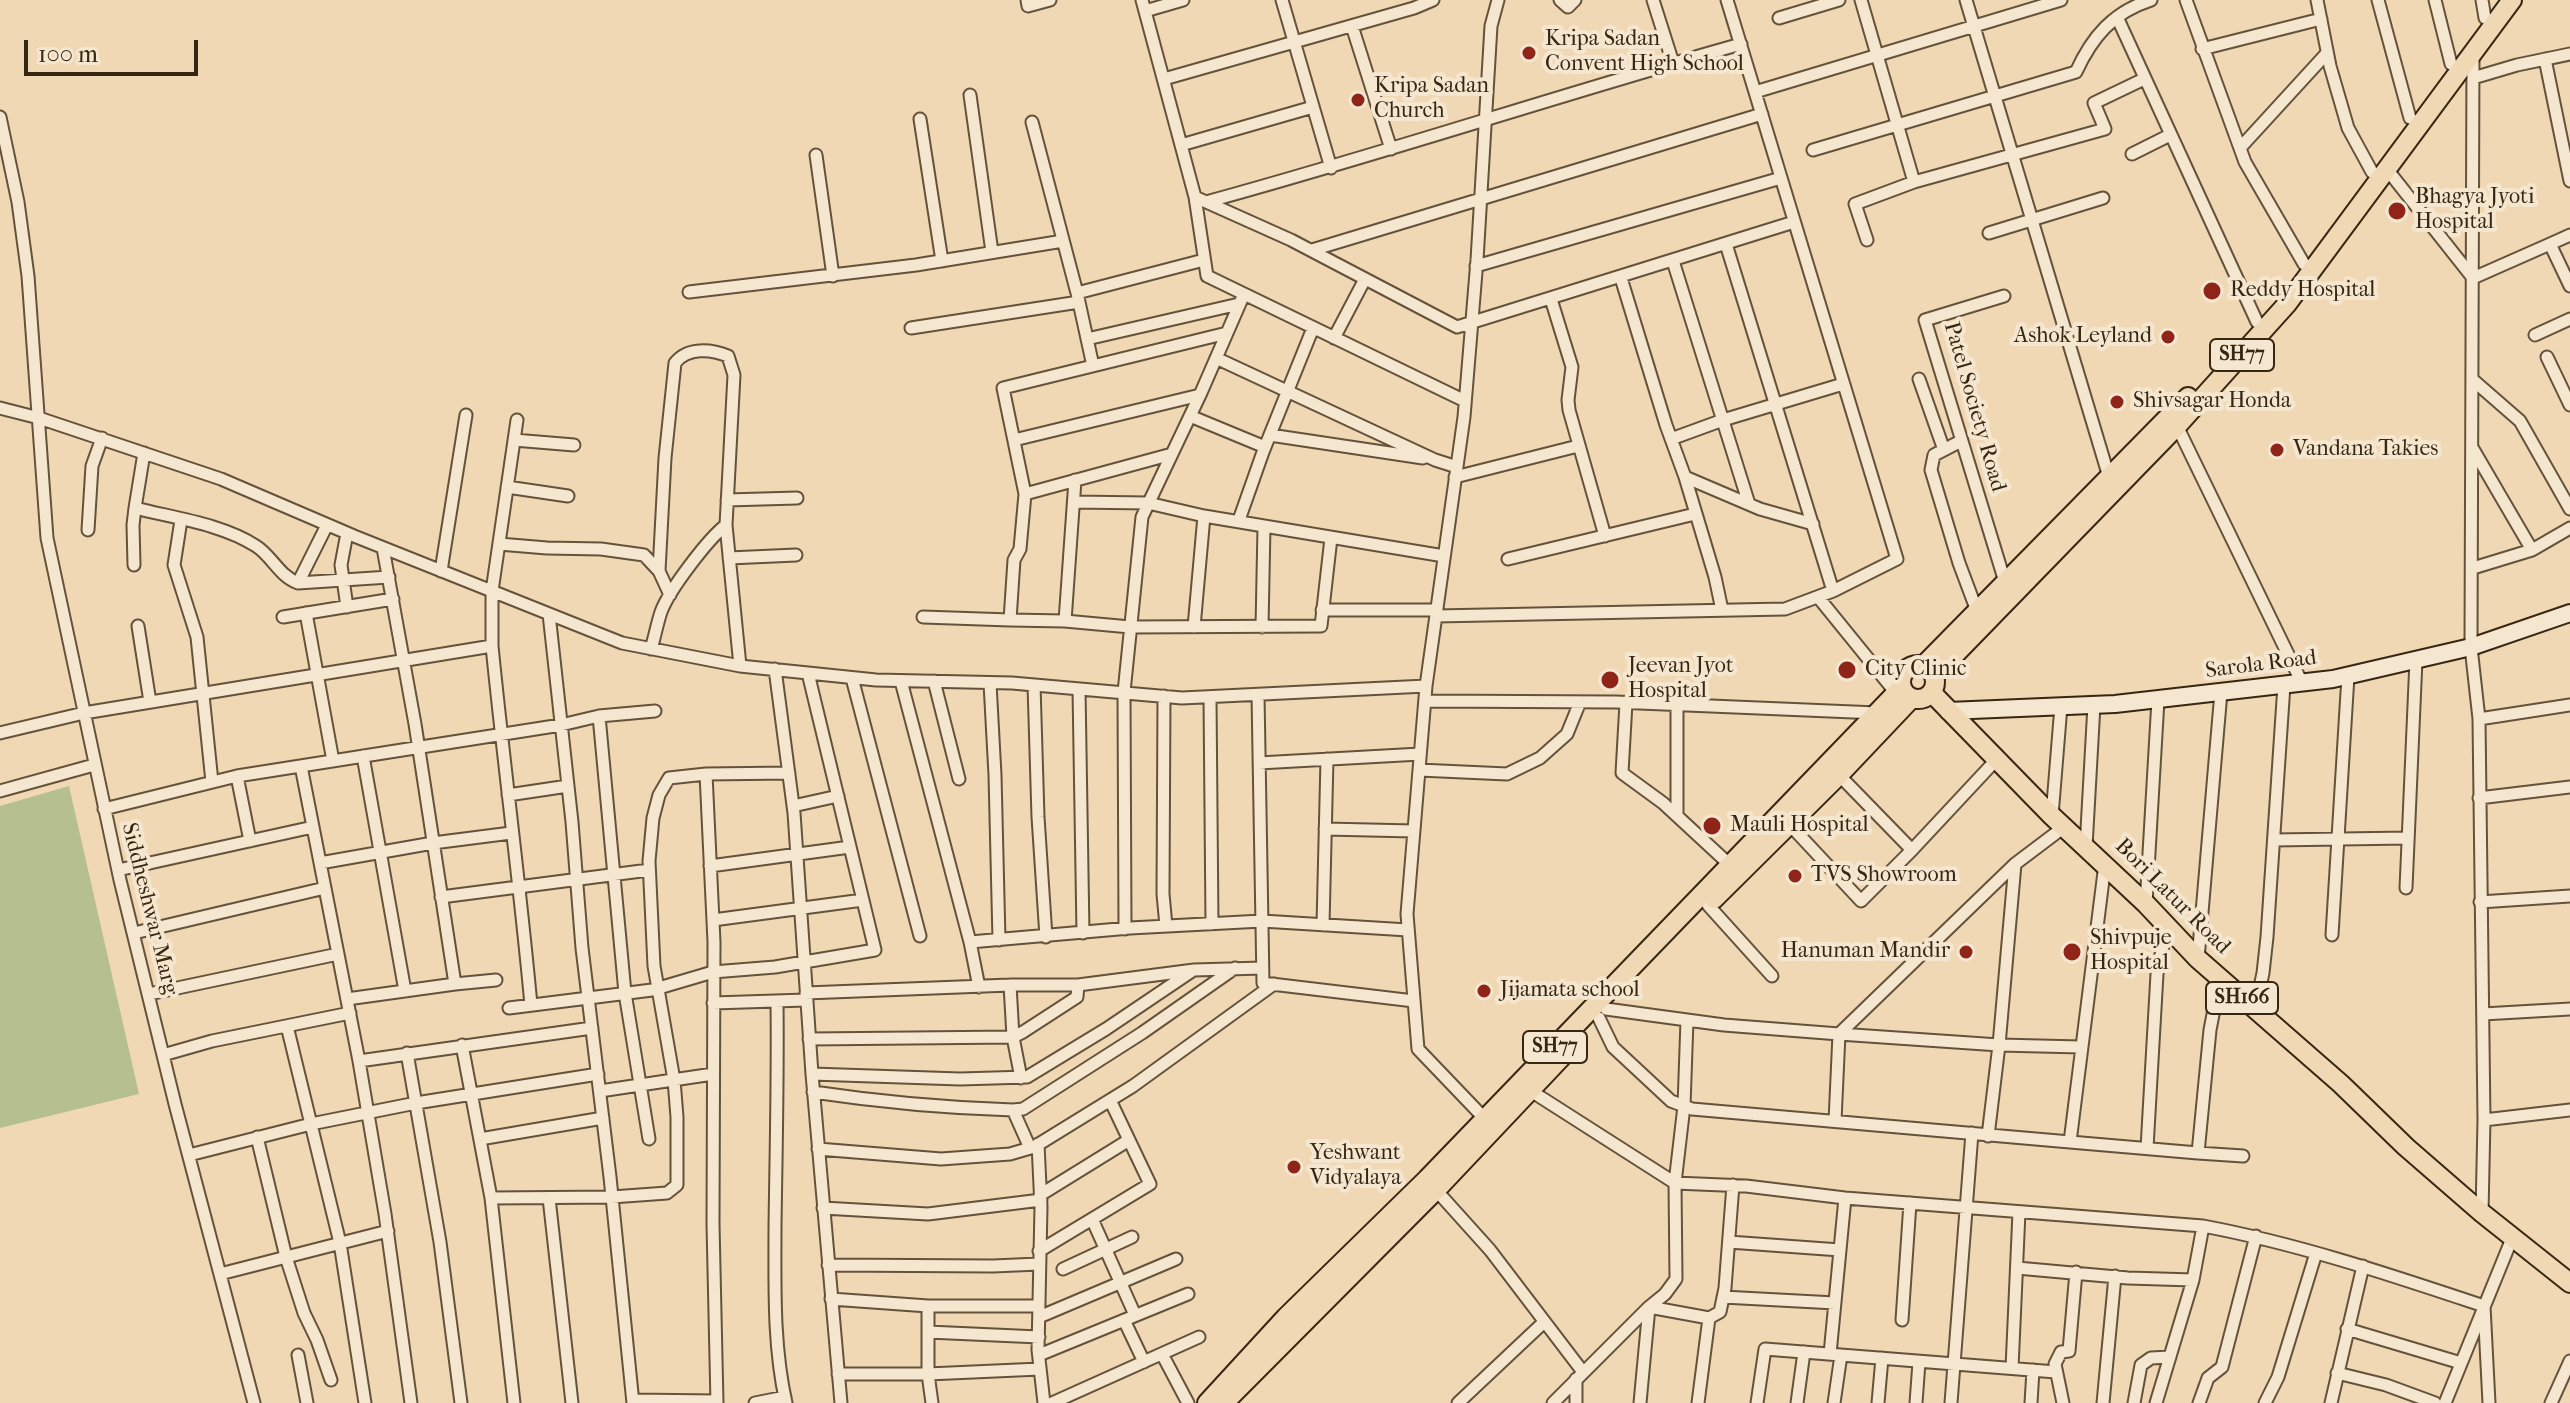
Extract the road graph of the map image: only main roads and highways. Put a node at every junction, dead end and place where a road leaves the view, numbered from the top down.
1 (2498, 0) edge
2 (2512, 0) edge
3 (2484, 9) edge
4 (2379, 170) junction
5 (2570, 613) edge
6 (1930, 678) junction
7 (1903, 693) junction
8 (1948, 711) junction
9 (2570, 1283) edge
10 (1207, 1403) edge
11 (1224, 1403) edge

1 - 3 main road, SH77
2 - 4 main road, SH77
3 - 4 main road, SH77
4 - 6 main road, SH77
4 - 6 main road, SH77
5 - 8 main road, Sarola Road
6 - 7 main road, SH77
6 - 7 main road, SH77
6 - 8 main road, Bori Latur Road / SH166
7 - 10 main road, SH77
7 - 11 main road, SH77
8 - 9 main road, Bori Latur Road / SH166

